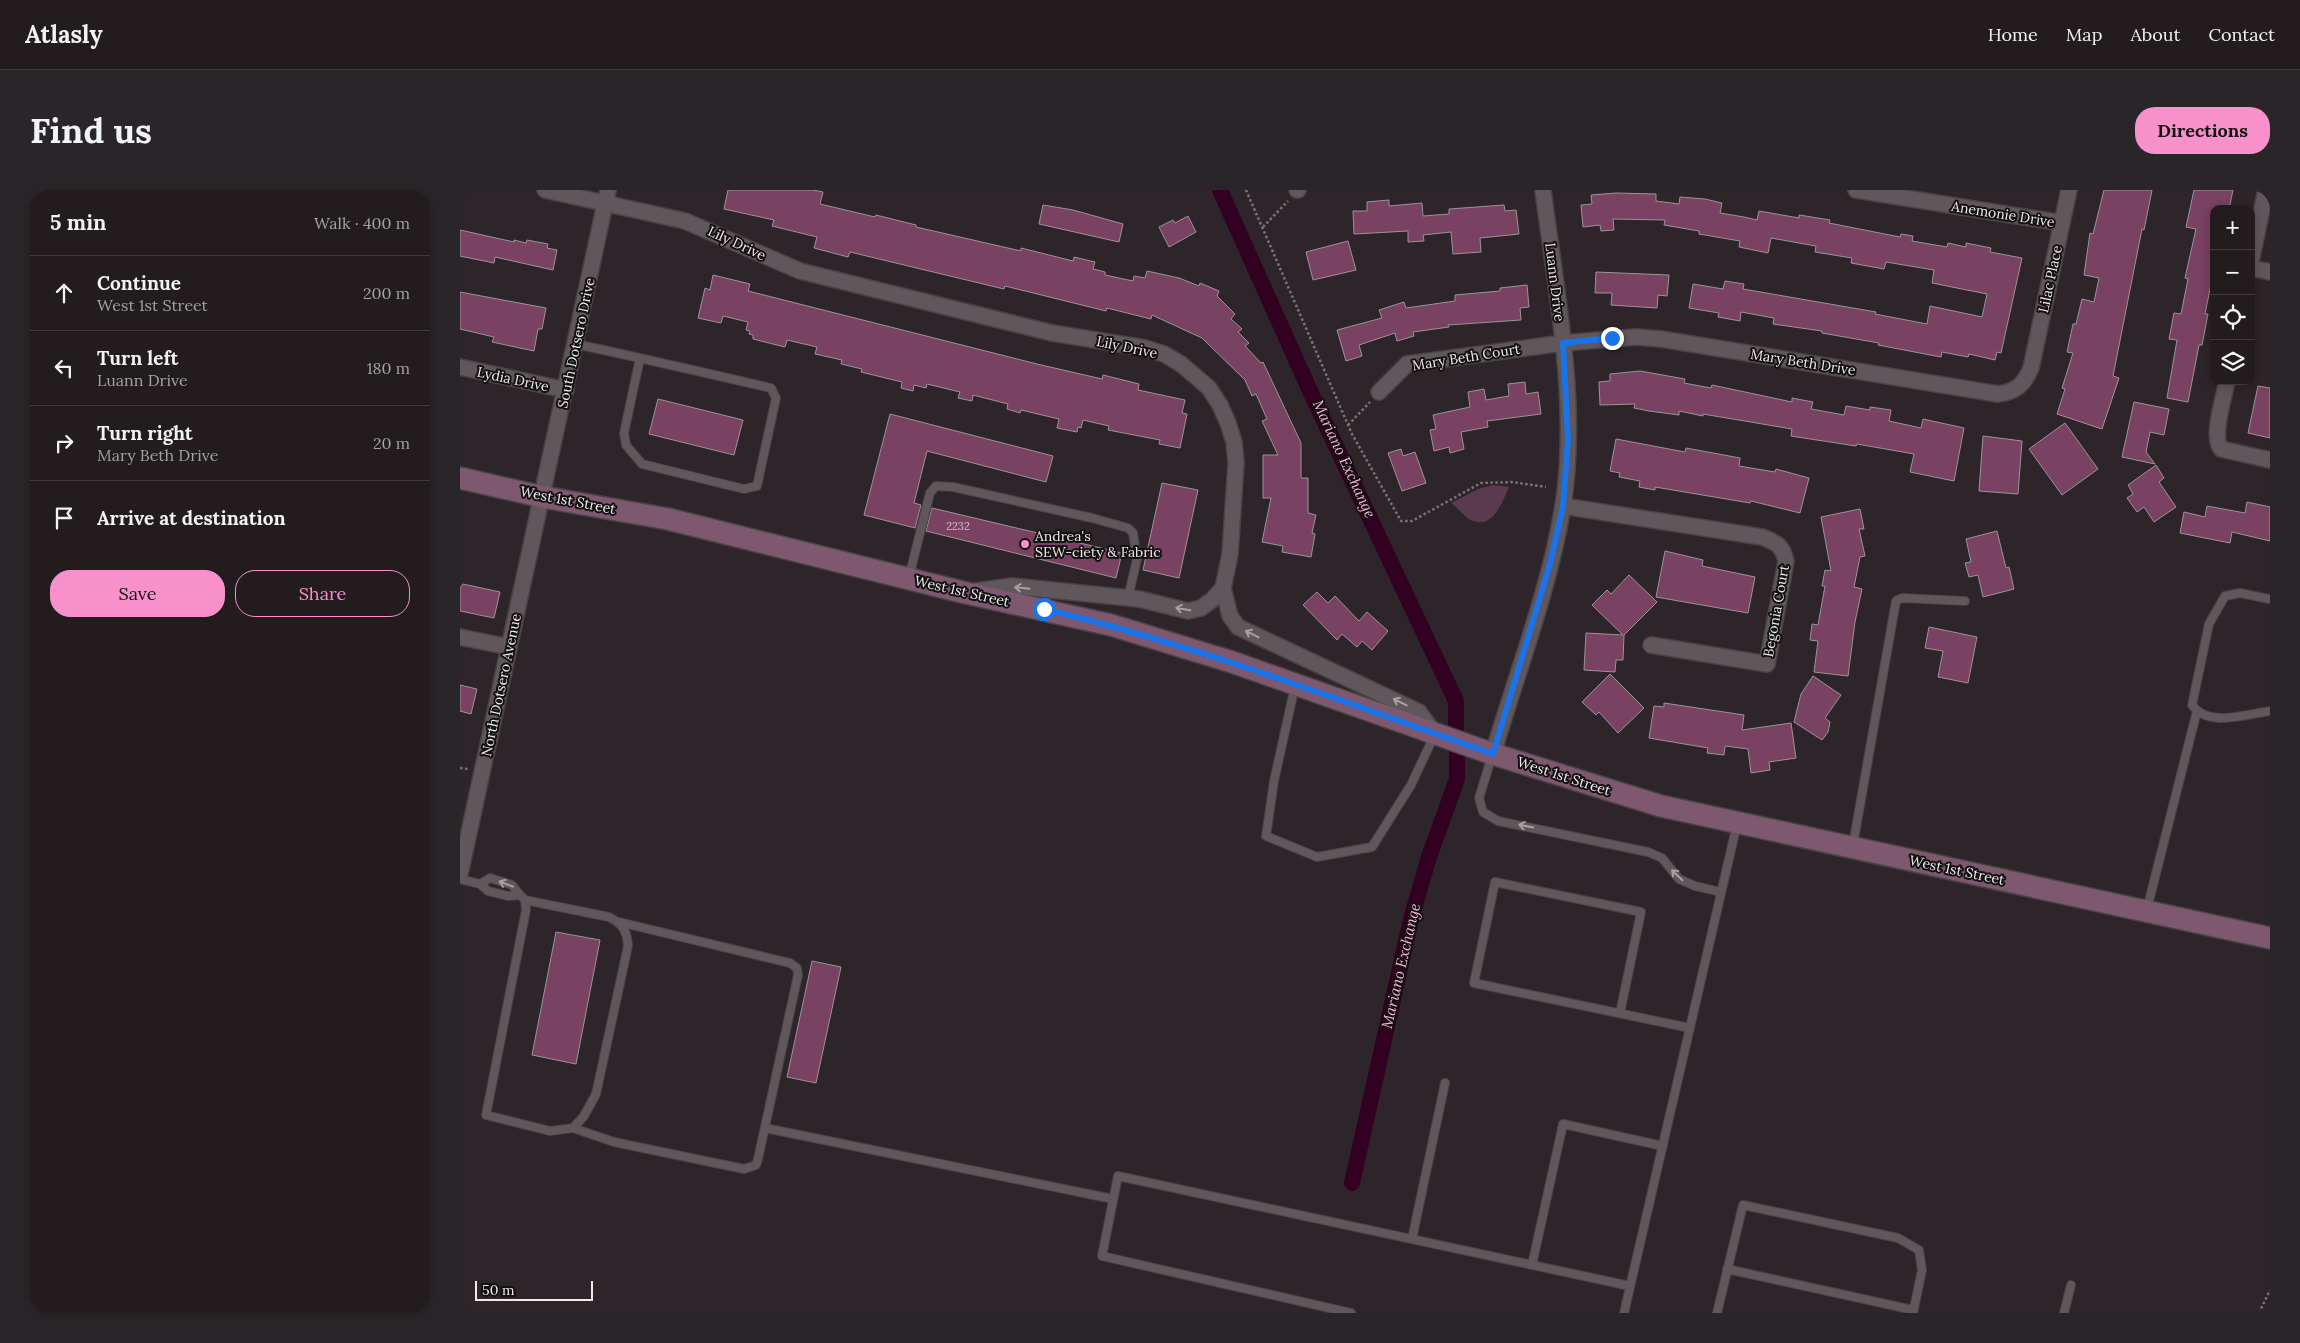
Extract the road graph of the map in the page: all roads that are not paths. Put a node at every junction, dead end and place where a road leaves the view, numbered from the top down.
1 (545, 190) edge
2 (1543, 190) edge
3 (1856, 190) edge
4 (2069, 190) edge
5 (2266, 190) edge
6 (607, 197) edge
7 (2062, 224) junction
8 (2253, 250) edge
9 (2255, 269) edge
10 (2270, 272) edge
11 (1563, 343) junction
12 (576, 344) junction
13 (640, 358) junction
14 (460, 367) edge
15 (2031, 368) joint
16 (2226, 385) edge
17 (566, 390) junction
18 (1379, 392) road end
19 (2270, 460) edge
20 (460, 478) edge
21 (543, 496) junction
22 (1563, 506) junction
23 (909, 578) junction
24 (1223, 588) junction
25 (962, 592) junction
26 (1128, 598) junction
27 (2270, 599) edge
28 (1965, 601) dead end
29 (460, 638) edge
30 (1651, 645) dead end
31 (509, 647) junction
32 (1296, 685) junction
33 (2270, 711) edge
34 (2197, 712) junction
35 (1435, 734) junction
36 (1493, 754) junction
37 (1737, 822) junction
38 (1852, 847) junction
39 (460, 873) edge
40 (480, 884) junction
41 (1721, 892) junction
42 (522, 898) junction
43 (2147, 911) junction
44 (619, 922) junction
45 (2270, 938) edge
46 (1620, 1013) junction
47 (1690, 1028) junction
48 (1445, 1082) dead end
49 (573, 1128) junction
50 (765, 1128) junction
51 (1663, 1146) junction
52 (1113, 1199) junction
53 (1412, 1239) junction
54 (1532, 1265) junction
55 (1727, 1269) junction
56 (2071, 1285) dead end
57 (1630, 1286) junction
58 (1913, 1312) edge
59 (1352, 1313) edge
60 (1625, 1313) edge
61 (1716, 1313) edge
62 (2064, 1313) edge

1 - 6 street, Lily Drive
2 - 11 street, Luann Drive
3 - 7 street, Anemonie Drive
4 - 7 street, Lilac Place
5 - 8 street
6 - 12 street, South Dotsero Drive
6 - 24 street, Lily Drive
7 - 15 street, Lilac Place
9 - 10 street
11 - 15 street, Mary Beth Drive
11 - 18 street, Mary Beth Court
11 - 22 street, Luann Drive
12 - 13 lane
12 - 17 street, South Dotsero Drive
13 - 13 lane
14 - 17 street, Lydia Drive
16 - 19 street
17 - 21 street, South Dotsero Drive
20 - 21 main road, West 1st Street
21 - 23 main road, West 1st Street
21 - 31 street, North Dotsero Avenue
22 - 30 street, Begonia Court
22 - 36 street, Luann Drive
23 - 25 main road, West 1st Street
23 - 26 lane
24 -> 26 street
35 -> 24 street
26 -> 25 street
25 - 32 main road, West 1st Street
27 - 34 lane
28 - 38 lane
29 - 31 street
31 - 39 street, North Dotsero Avenue
32 - 35 main road, West 1st Street
32 - 35 lane
33 - 34 lane
34 - 43 lane
35 - 36 main road, West 1st Street
36 - 37 main road, West 1st Street
41 -> 36 lane
37 - 38 main road, West 1st Street
37 - 41 lane
38 - 43 main road, West 1st Street
39 - 40 lane
40 - 42 lane
42 -> 40 lane
41 - 47 lane
42 - 44 lane
42 - 49 lane
43 - 45 main road, West 1st Street
44 - 49 lane
44 - 50 lane
46 - 46 lane
46 - 47 lane
47 - 51 lane
48 - 53 lane
49 - 50 lane
50 - 52 lane
51 - 54 lane
51 - 57 lane
52 - 53 lane
52 - 59 lane
53 - 54 lane
54 - 57 lane
55 - 58 lane
55 - 58 lane
55 - 61 lane
56 - 62 lane
57 - 60 lane

